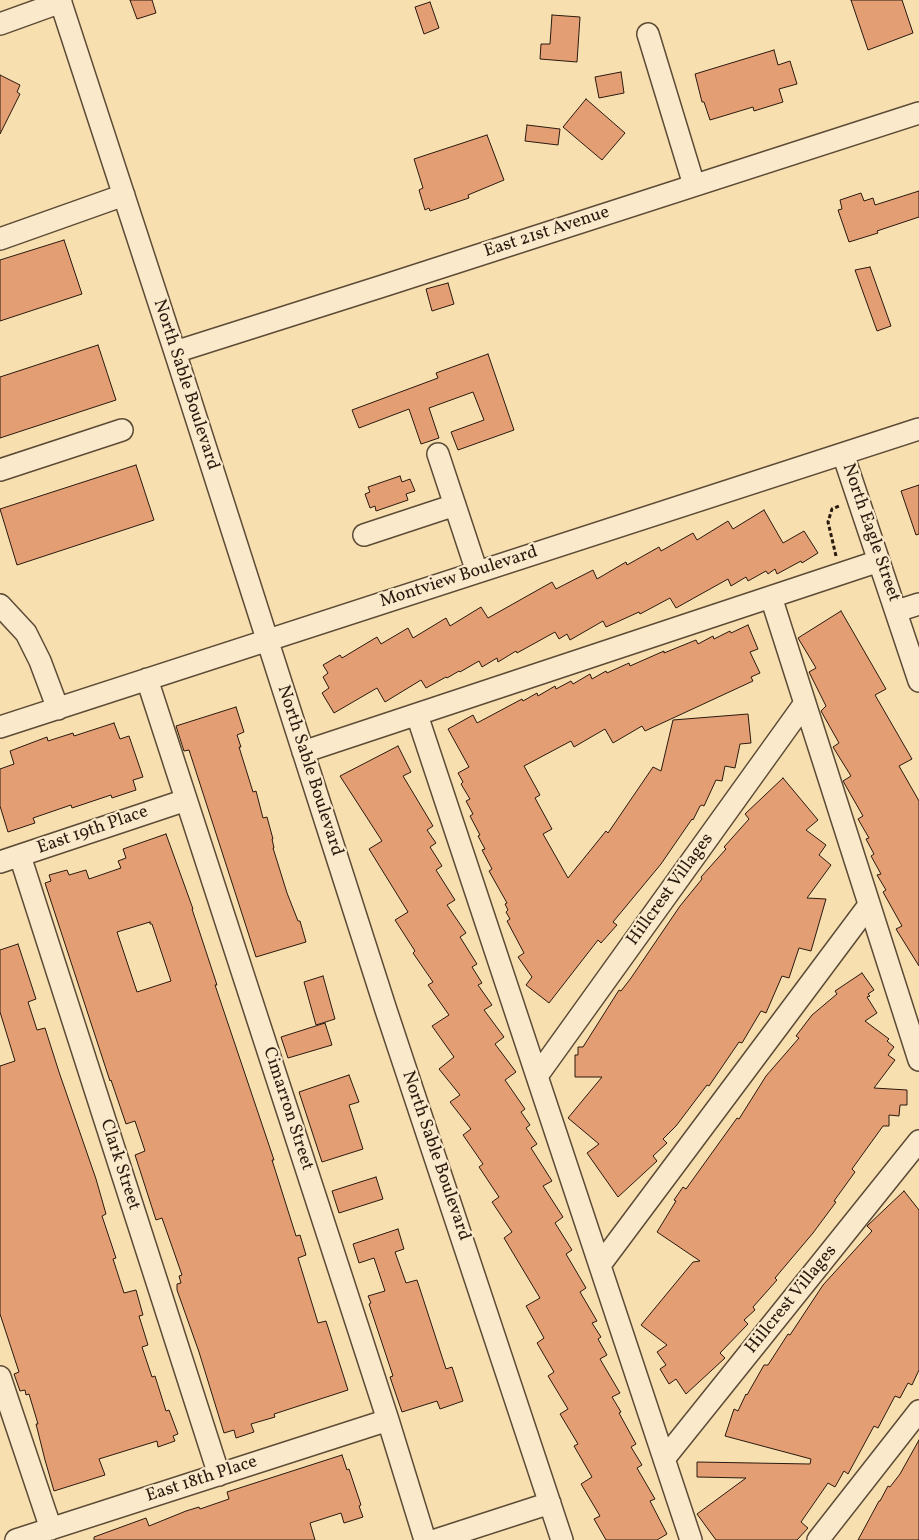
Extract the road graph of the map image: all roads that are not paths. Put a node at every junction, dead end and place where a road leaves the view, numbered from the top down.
1 (60, 1) edge
2 (0, 24) edge
3 (648, 34) dead end
4 (919, 113) edge
5 (694, 186) junction
6 (124, 195) junction
7 (0, 239) edge
8 (175, 352) junction
9 (919, 429) edge
10 (122, 430) dead end
11 (438, 454) dead end
12 (843, 454) junction
13 (0, 470) edge
14 (455, 505) junction
15 (364, 535) dead end
16 (879, 561) junction
17 (476, 572) junction
18 (771, 597) junction
19 (919, 604) edge
20 (0, 606) edge
21 (897, 611) junction
22 (267, 640) junction
23 (147, 679) junction
24 (919, 682) edge
25 (805, 703) junction
26 (58, 709) junction
27 (417, 715) junction
28 (0, 727) edge
29 (303, 752) junction
30 (186, 800) junction
31 (10, 859) edge
32 (869, 905) junction
33 (919, 1060) edge
34 (537, 1076) junction
35 (919, 1141) edge
36 (600, 1265) junction
37 (0, 1377) edge
38 (919, 1412) edge
39 (388, 1420) junction
40 (664, 1459) junction
41 (219, 1475) junction
42 (550, 1503) junction
43 (51, 1529) junction
44 (16, 1540) edge
45 (425, 1540) edge
46 (436, 1540) edge
47 (562, 1540) edge
48 (691, 1540) edge
49 (818, 1540) edge

1 - 2 street
1 - 6 street, North Sable Boulevard
3 - 5 street
4 - 5 street, East 21st Avenue
5 - 8 street, East 21st Avenue
6 - 7 street
6 - 8 street, North Sable Boulevard
8 - 22 street, North Sable Boulevard
9 - 12 street, Montview Boulevard
10 - 13 street
11 - 14 street
12 - 16 street, North Eagle Street
12 - 17 street, Montview Boulevard
14 - 15 street
14 - 17 street
16 - 18 street
16 - 21 street, North Eagle Street
17 - 22 street, Montview Boulevard
18 - 25 street
18 - 27 street
19 - 21 street, North Eagle Street
20 - 26 street
21 - 24 street, North Eagle Street
22 - 23 street, Montview Boulevard
22 - 29 street, North Sable Boulevard
23 - 26 street, Montview Boulevard
23 - 30 street, Cimarron Street
25 - 32 street
25 - 34 street, Hillcrest Villages
26 - 28 street, Montview Boulevard
27 - 29 street
27 - 34 street
29 - 42 street, North Sable Boulevard
30 - 31 street, East 19th Place
30 - 39 street, Cimarron Street
31 - 41 street, Clark Street
32 - 33 street
32 - 36 street
34 - 36 street
35 - 40 street, Hillcrest Villages
36 - 40 street
37 - 43 street
38 - 49 street
39 - 41 street, East 18th Place
39 - 45 street, Cimarron Street
40 - 48 street
41 - 43 street, East 18th Place
42 - 46 street
42 - 47 street, North Sable Boulevard
43 - 44 street, East 18th Place

